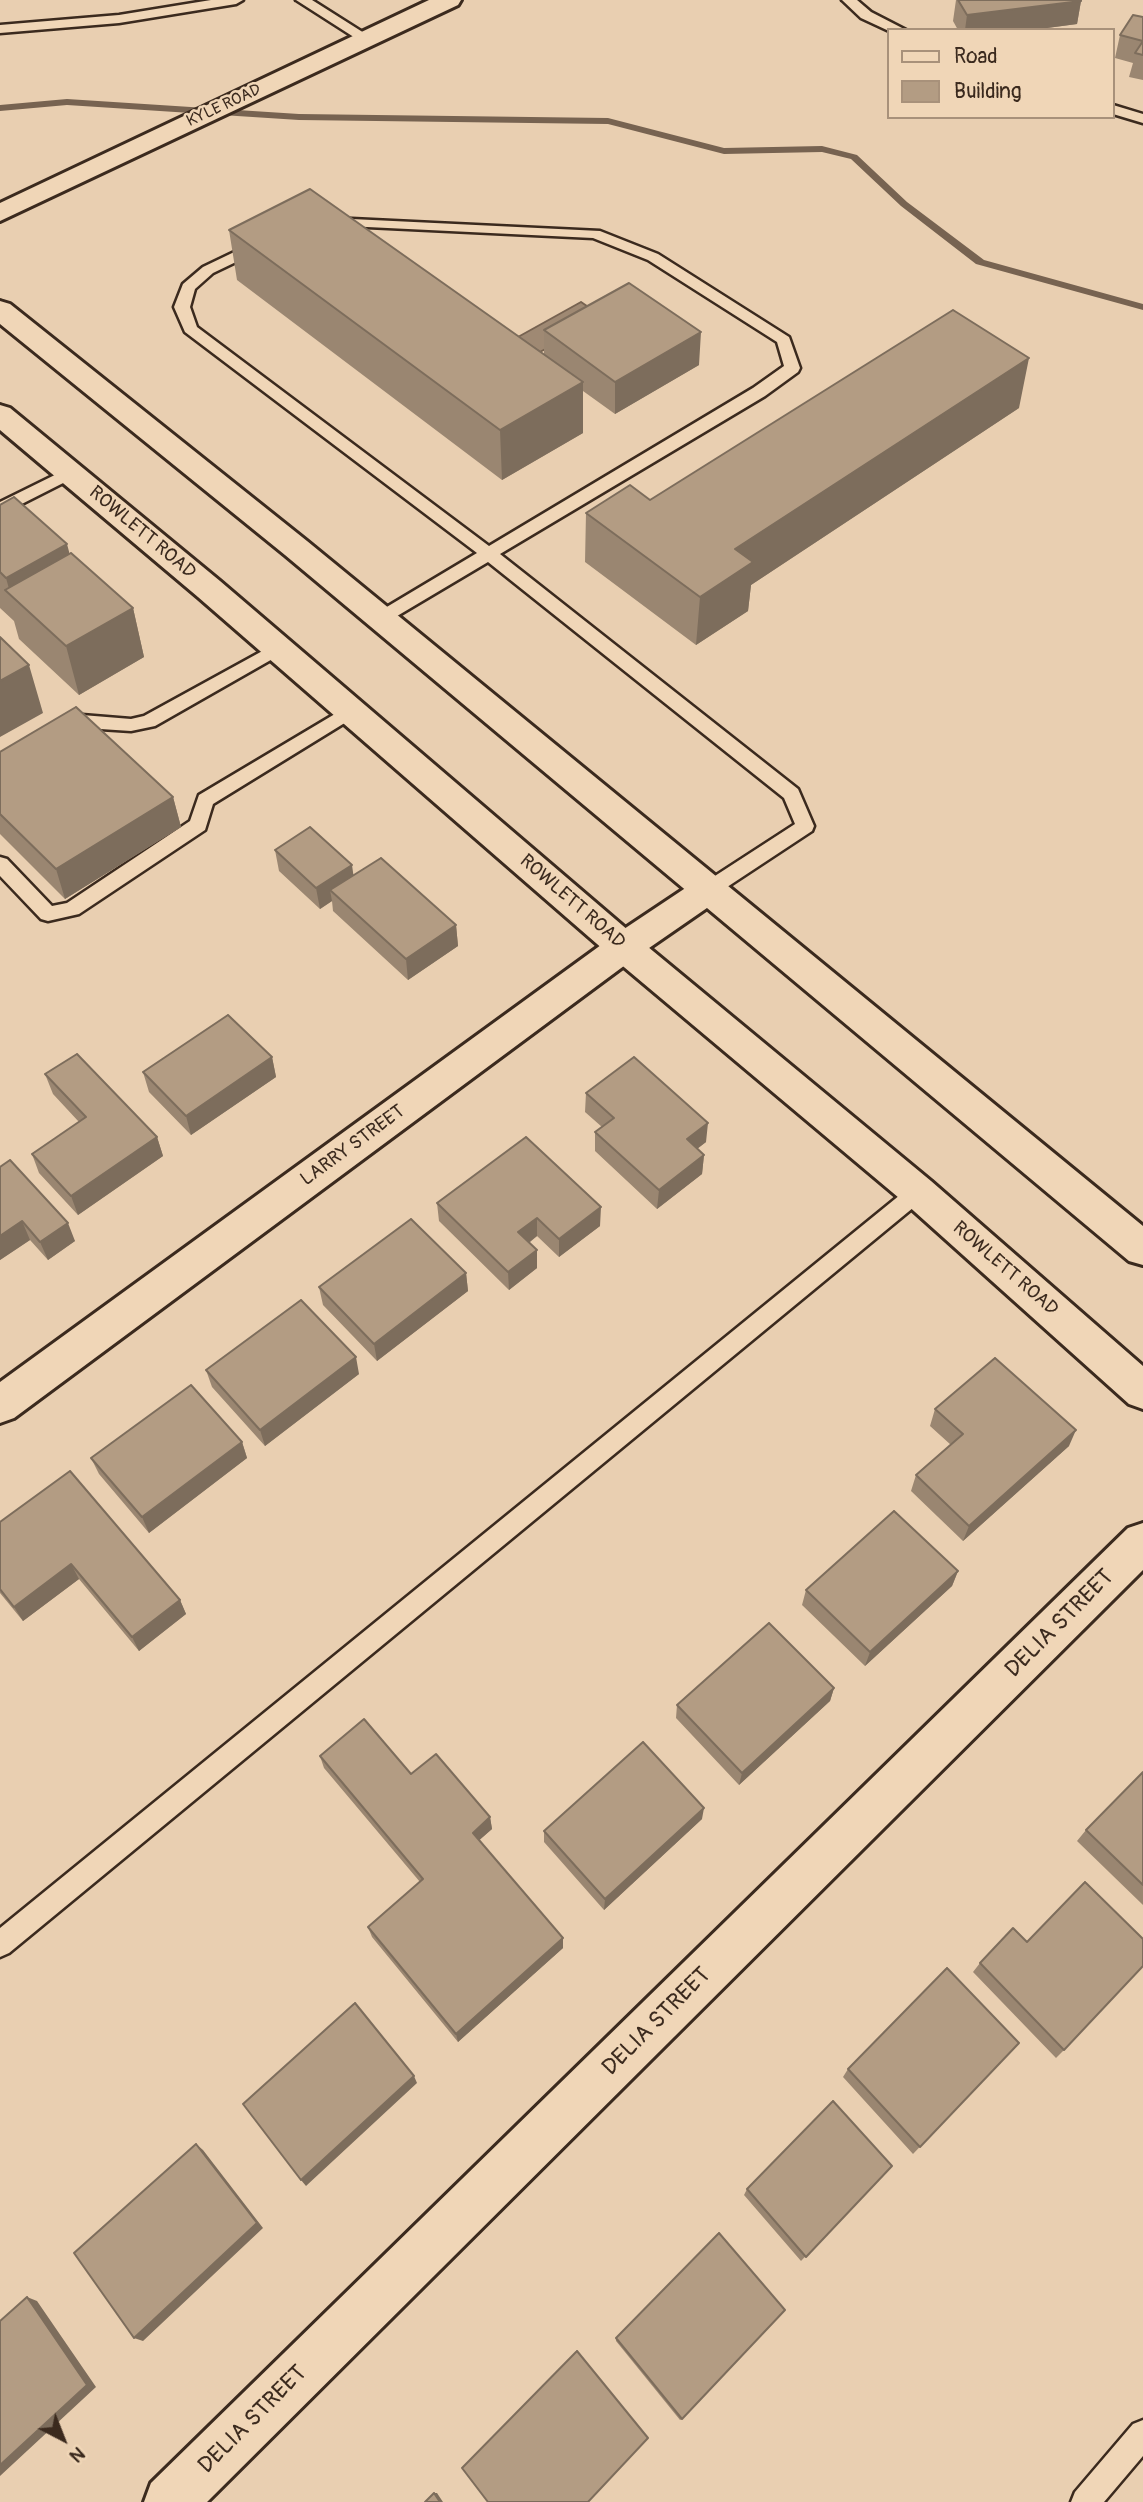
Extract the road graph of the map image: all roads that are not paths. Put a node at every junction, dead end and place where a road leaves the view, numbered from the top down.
1 (236, 0) edge
2 (303, 0) edge
3 (449, 0) edge
4 (849, 0) edge
5 (895, 28) edge
6 (0, 29) edge
7 (365, 38) junction
8 (1115, 110) edge
9 (1143, 119) edge
10 (0, 213) edge
11 (315, 222) edge
12 (268, 241) edge
13 (0, 310) edge
14 (0, 415) edge
15 (71, 472) junction
16 (0, 509) edge
17 (489, 554) junction
18 (380, 618) junction
19 (277, 649) junction
20 (350, 711) junction
21 (47, 741) edge
22 (0, 864) edge
23 (708, 890) junction
24 (624, 947) junction
25 (918, 1192) junction
26 (1143, 1249) edge
27 (1143, 1391) edge
28 (0, 1405) edge
29 (1143, 1542) edge
30 (0, 1944) edge
31 (1143, 2434) edge
32 (170, 2502) edge
33 (1085, 2502) edge

1 - 6 lane
2 - 7 lane
3 - 7 main road, KYLE ROAD
4 - 5 lane
7 - 10 main road, KYLE ROAD
8 - 9 lane
11 - 17 lane
12 - 17 lane
13 - 18 main road
14 - 15 main road, ROWLETT ROAD
15 - 16 lane
15 - 19 main road, ROWLETT ROAD
17 - 18 lane
17 - 23 lane
18 - 23 main road
19 - 20 main road, ROWLETT ROAD
19 - 21 lane
20 - 22 lane
20 - 24 main road, ROWLETT ROAD
23 - 24 main road, LARRY STREET
23 - 26 main road
24 - 25 main road, ROWLETT ROAD
24 - 28 main road, LARRY STREET
25 - 27 main road, ROWLETT ROAD
25 - 30 lane
29 - 32 main road, DELIA STREET
31 - 33 lane

